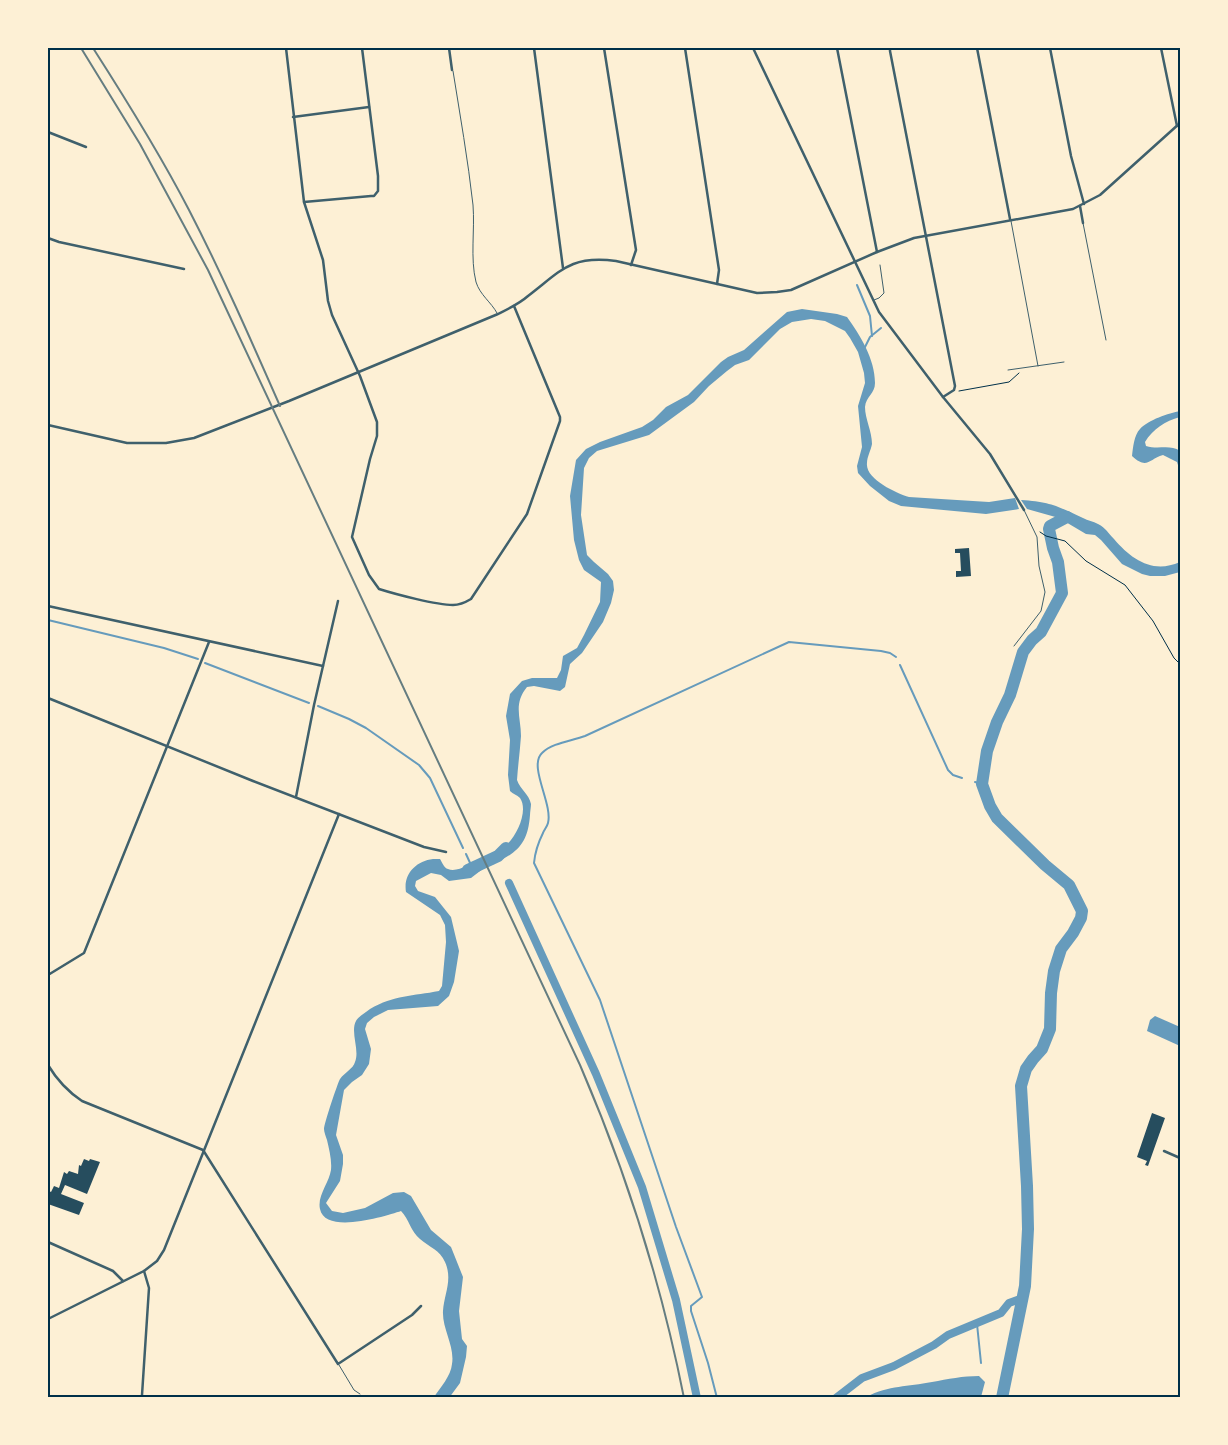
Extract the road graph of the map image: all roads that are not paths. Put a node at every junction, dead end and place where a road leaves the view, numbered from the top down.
1 (286, 48) edge
2 (362, 48) edge
3 (449, 48) edge
4 (534, 48) edge
5 (604, 48) edge
6 (685, 48) edge
7 (753, 48) edge
8 (837, 48) edge
9 (890, 48) edge
10 (977, 48) edge
11 (1050, 48) edge
12 (1161, 48) edge
13 (452, 70) joint
14 (369, 107) junction
15 (293, 117) junction
16 (1180, 123) edge
17 (1177, 126) junction
18 (48, 132) edge
19 (86, 147) dead end
20 (304, 202) junction
21 (1084, 204) junction
22 (1080, 206) junction
23 (1010, 219) junction
24 (1083, 223) joint
25 (926, 235) junction
26 (48, 238) edge
27 (877, 252) junction
28 (854, 262) junction
29 (631, 265) junction
30 (880, 265) dead end
31 (184, 268) dead end
32 (563, 268) junction
33 (717, 284) junction
34 (872, 300) junction
35 (514, 306) junction
36 (498, 314) junction
37 (1106, 340) dead end
38 (1064, 362) dead end
39 (1038, 366) junction
40 (1008, 370) dead end
41 (357, 372) junction
42 (943, 397) junction
43 (48, 425) edge
44 (1024, 510) joint
45 (338, 601) dead end
46 (48, 606) edge
47 (209, 642) junction
48 (1014, 646) dead end
49 (323, 666) junction
50 (48, 698) edge
51 (168, 745) junction
52 (296, 797) junction
53 (339, 814) junction
54 (446, 852) dead end
55 (48, 975) edge
56 (48, 1064) edge
57 (203, 1150) junction
58 (1164, 1151) dead end
59 (1180, 1158) edge
60 (48, 1242) edge
61 (144, 1271) junction
62 (123, 1281) junction
63 (421, 1306) dead end
64 (48, 1319) edge
65 (338, 1364) junction
66 (360, 1394) dead end
67 (142, 1395) dead end

1 - 15 street
2 - 14 street
3 - 13 street
4 - 32 street
5 - 29 street
6 - 33 street
7 - 28 street
8 - 27 street
9 - 25 street
10 - 23 street
11 - 21 street
12 - 17 street
13 - 36 lane
14 - 15 street
14 - 20 street
15 - 20 street
16 - 17 street
17 - 21 street
18 - 19 street
20 - 41 street
21 - 22 street
22 - 23 street
22 - 24 street
23 - 25 street
23 - 39 lane
24 - 37 lane
25 - 27 street
25 - 42 street
26 - 31 street
27 - 28 street
28 - 33 street
28 - 34 street
29 - 32 street
29 - 33 street
30 - 34 lane
32 - 35 street
34 - 42 street
35 - 36 street
35 - 41 street
36 - 41 street
38 - 39 lane
39 - 40 lane
41 - 43 street
42 - 44 street
44 - 48 lane
45 - 49 street
46 - 47 street
47 - 49 street
47 - 51 street
49 - 52 street
50 - 51 street
51 - 52 street
51 - 55 street
52 - 53 street
53 - 54 street
53 - 57 street
56 - 57 street
57 - 61 street
57 - 65 street
58 - 59 street
60 - 62 street
61 - 62 street
61 - 67 street
62 - 64 street
63 - 65 street
65 - 66 lane

